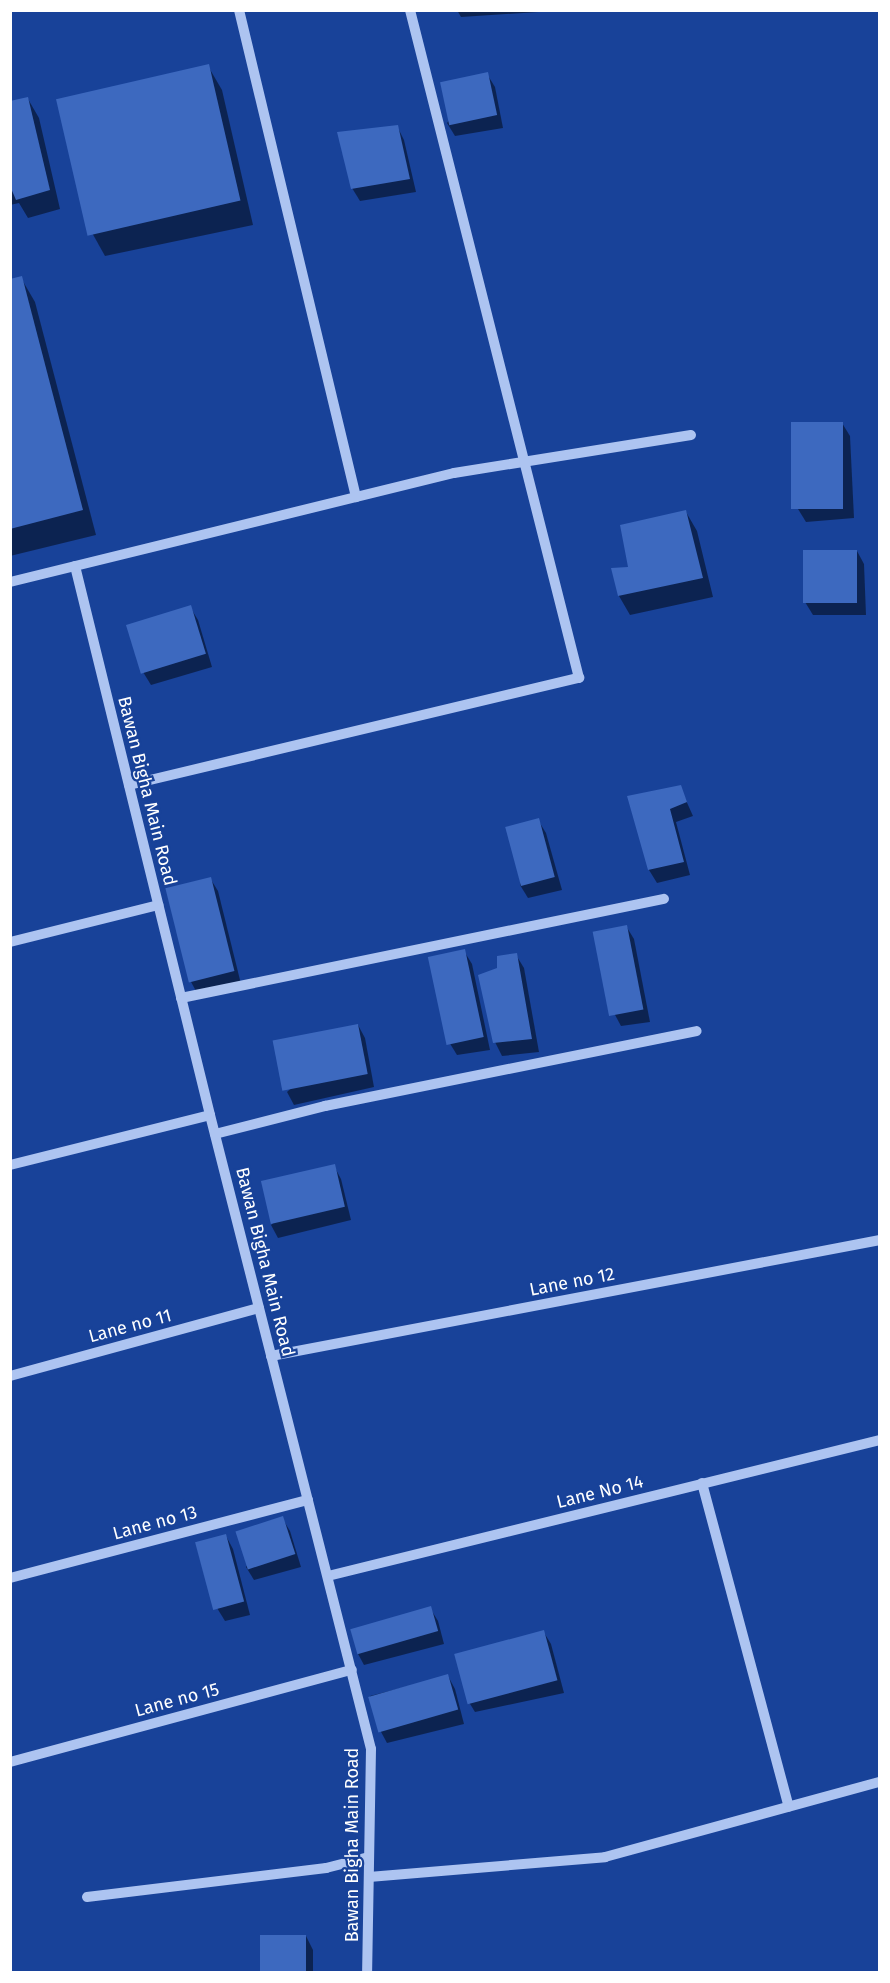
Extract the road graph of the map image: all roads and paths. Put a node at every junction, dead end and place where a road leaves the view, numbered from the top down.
1 (239, 10) edge
2 (410, 10) edge
3 (691, 435) dead end
4 (522, 462) junction
5 (356, 497) junction
6 (75, 566) junction
7 (10, 582) edge
8 (129, 785) junction
9 (664, 899) dead end
10 (158, 904) junction
11 (10, 942) edge
12 (181, 998) junction
13 (697, 1031) dead end
14 (210, 1115) junction
15 (216, 1134) junction
16 (10, 1165) edge
17 (879, 1240) edge
18 (259, 1308) junction
19 (271, 1356) junction
20 (10, 1376) edge
21 (879, 1440) edge
22 (702, 1483) junction
23 (308, 1500) junction
24 (328, 1576) junction
25 (10, 1578) edge
26 (352, 1670) junction
27 (10, 1762) edge
28 (879, 1782) edge
29 (789, 1807) junction
30 (369, 1857) junction
31 (369, 1877) junction
32 (87, 1897) dead end
33 (367, 1972) edge

1 - 5 street
2 - 4 street
3 - 4 street
4 - 5 street
4 - 8 street
5 - 6 street
6 - 7 street
6 - 8 street, Bawan Bigha Main Road
8 - 10 street, Bawan Bigha Main Road
9 - 12 street
10 - 11 street
10 - 12 street, Bawan Bigha Main Road
12 - 14 street, Bawan Bigha Main Road
13 - 15 street
14 - 15 street, Bawan Bigha Main Road
14 - 16 street
15 - 18 street, Bawan Bigha Main Road
17 - 19 street, Lane no 12
18 - 19 street, Bawan Bigha Main Road
18 - 20 street, Lane no 11
19 - 23 street, Bawan Bigha Main Road
21 - 22 street, Lane No 14
22 - 24 street, Lane No 14
22 - 29 street
23 - 24 street, Bawan Bigha Main Road
23 - 25 street, Lane no 13
24 - 26 street, Bawan Bigha Main Road
26 - 27 street, Lane no 15
26 - 30 street, Bawan Bigha Main Road
28 - 29 street
29 - 31 street
30 - 31 street, Bawan Bigha Main Road
30 - 32 street
31 - 33 street, Bawan Bigha Main Road

